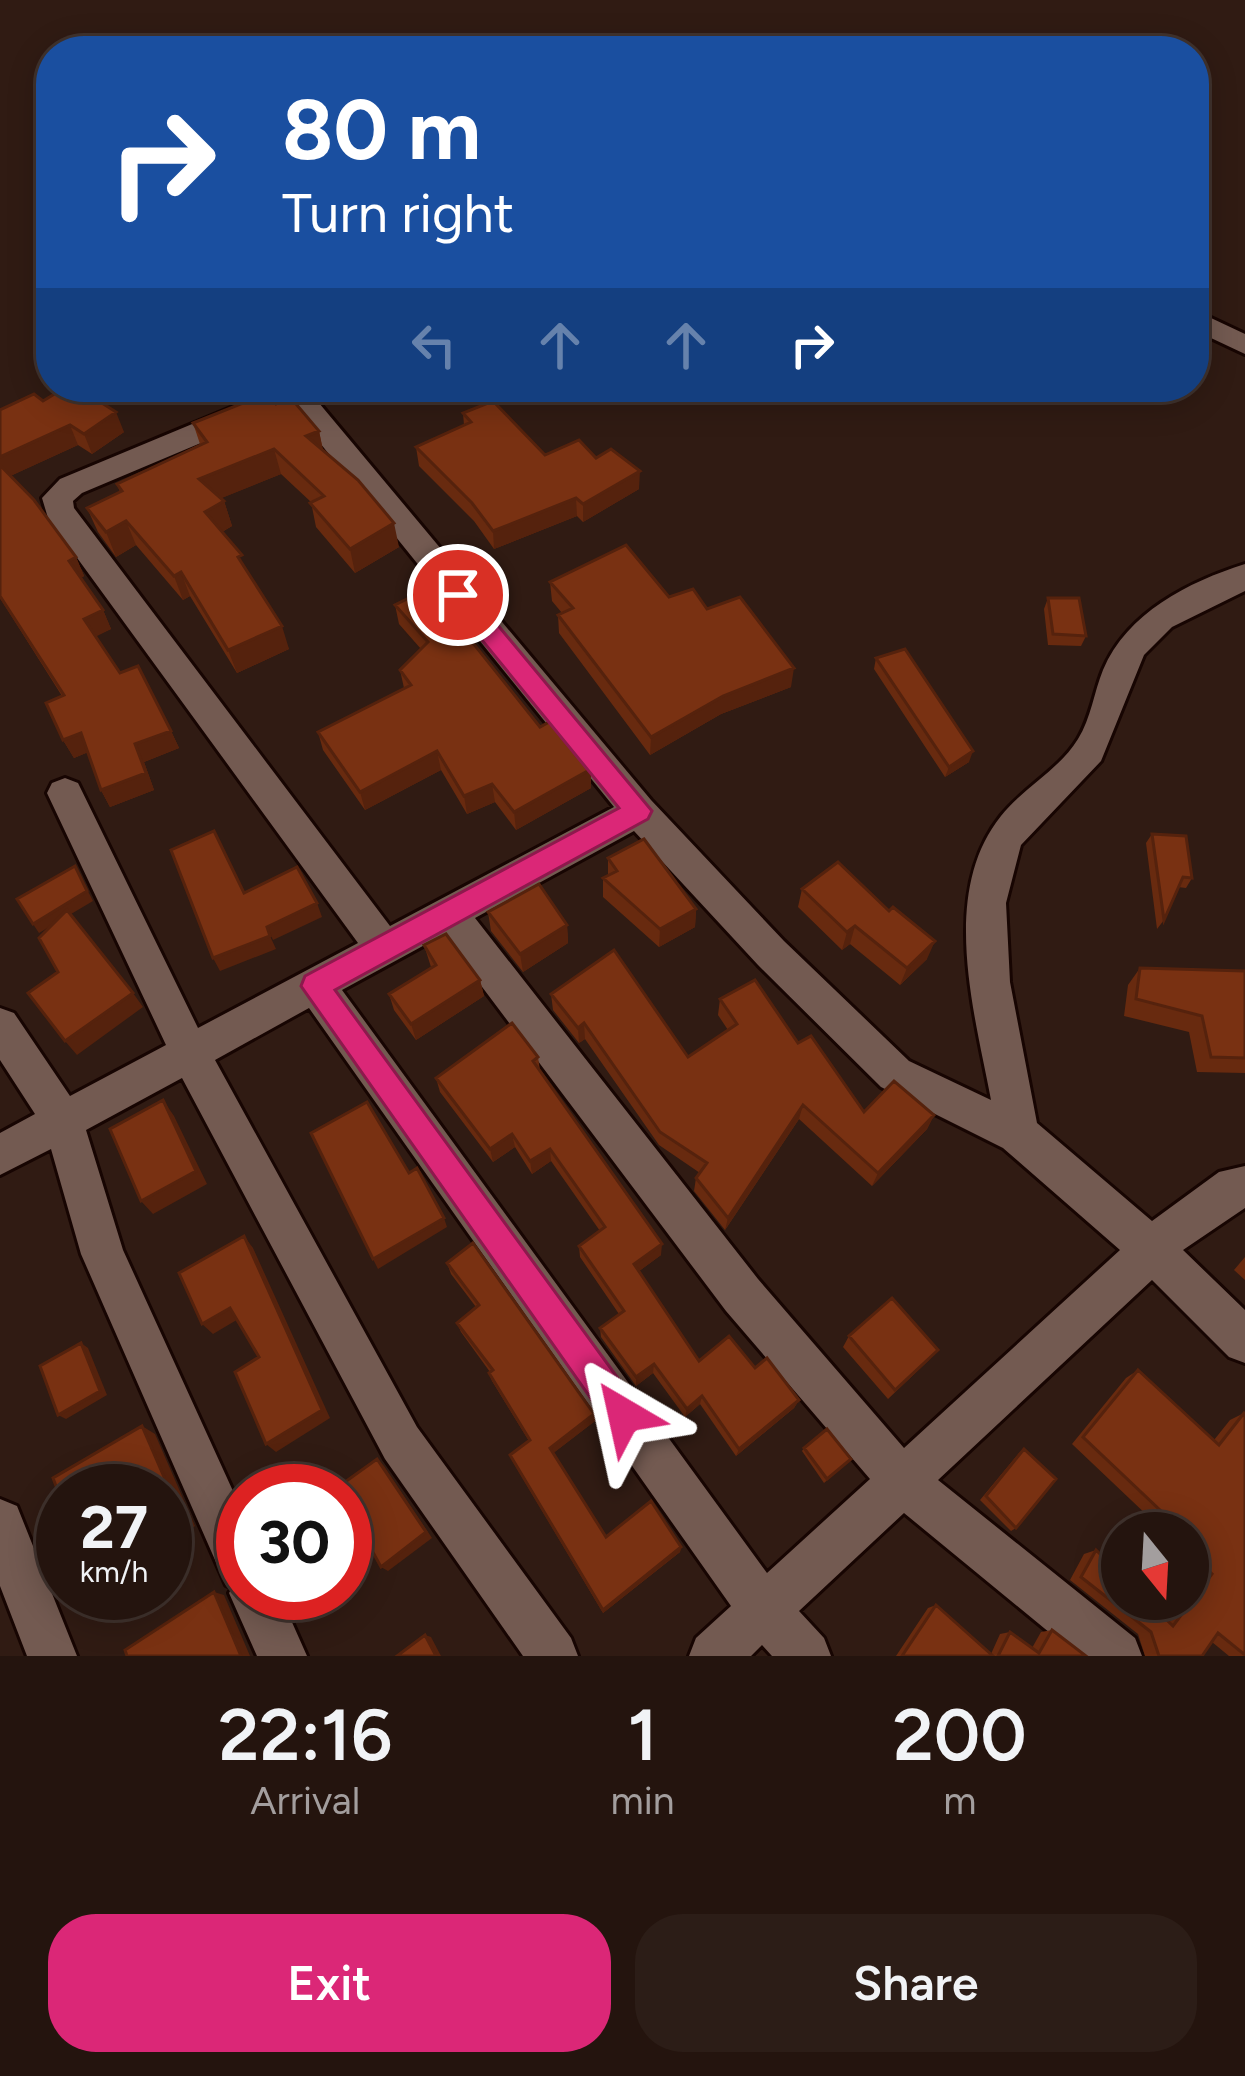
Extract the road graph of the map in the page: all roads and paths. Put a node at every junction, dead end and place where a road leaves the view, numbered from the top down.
1 (1209, 327) edge
2 (1245, 345) edge
3 (283, 402) edge
4 (293, 402) edge
5 (1245, 576) edge
6 (65, 793) dead end
7 (638, 811) junction
8 (447, 911) junction
9 (384, 948) junction
10 (315, 986) junction
11 (0, 1026) edge
12 (189, 1051) junction
13 (63, 1121) junction
14 (1018, 1134) junction
15 (0, 1155) edge
16 (1245, 1187) edge
17 (1152, 1250) junction
18 (1245, 1341) edge
19 (902, 1481) junction
20 (216, 1507) edge
21 (0, 1523) edge
22 (763, 1609) junction
23 (266, 1620) edge
24 (52, 1656) edge
25 (283, 1656) edge
26 (553, 1656) edge
27 (714, 1656) edge
28 (806, 1656) edge
29 (1118, 1656) edge

1 - 2 street
3 - 9 street
4 - 7 street
5 - 14 street
6 - 12 street
7 - 8 street
7 - 14 street
8 - 9 street
8 - 19 street
9 - 10 street
10 - 12 street
10 - 22 street
11 - 13 street
12 - 13 street
12 - 26 street
13 - 15 street
13 - 20 street
14 - 17 street
16 - 17 street
17 - 18 street
17 - 19 street
19 - 22 street
19 - 29 street
21 - 24 street
22 - 27 street
22 - 28 street
23 - 25 street

